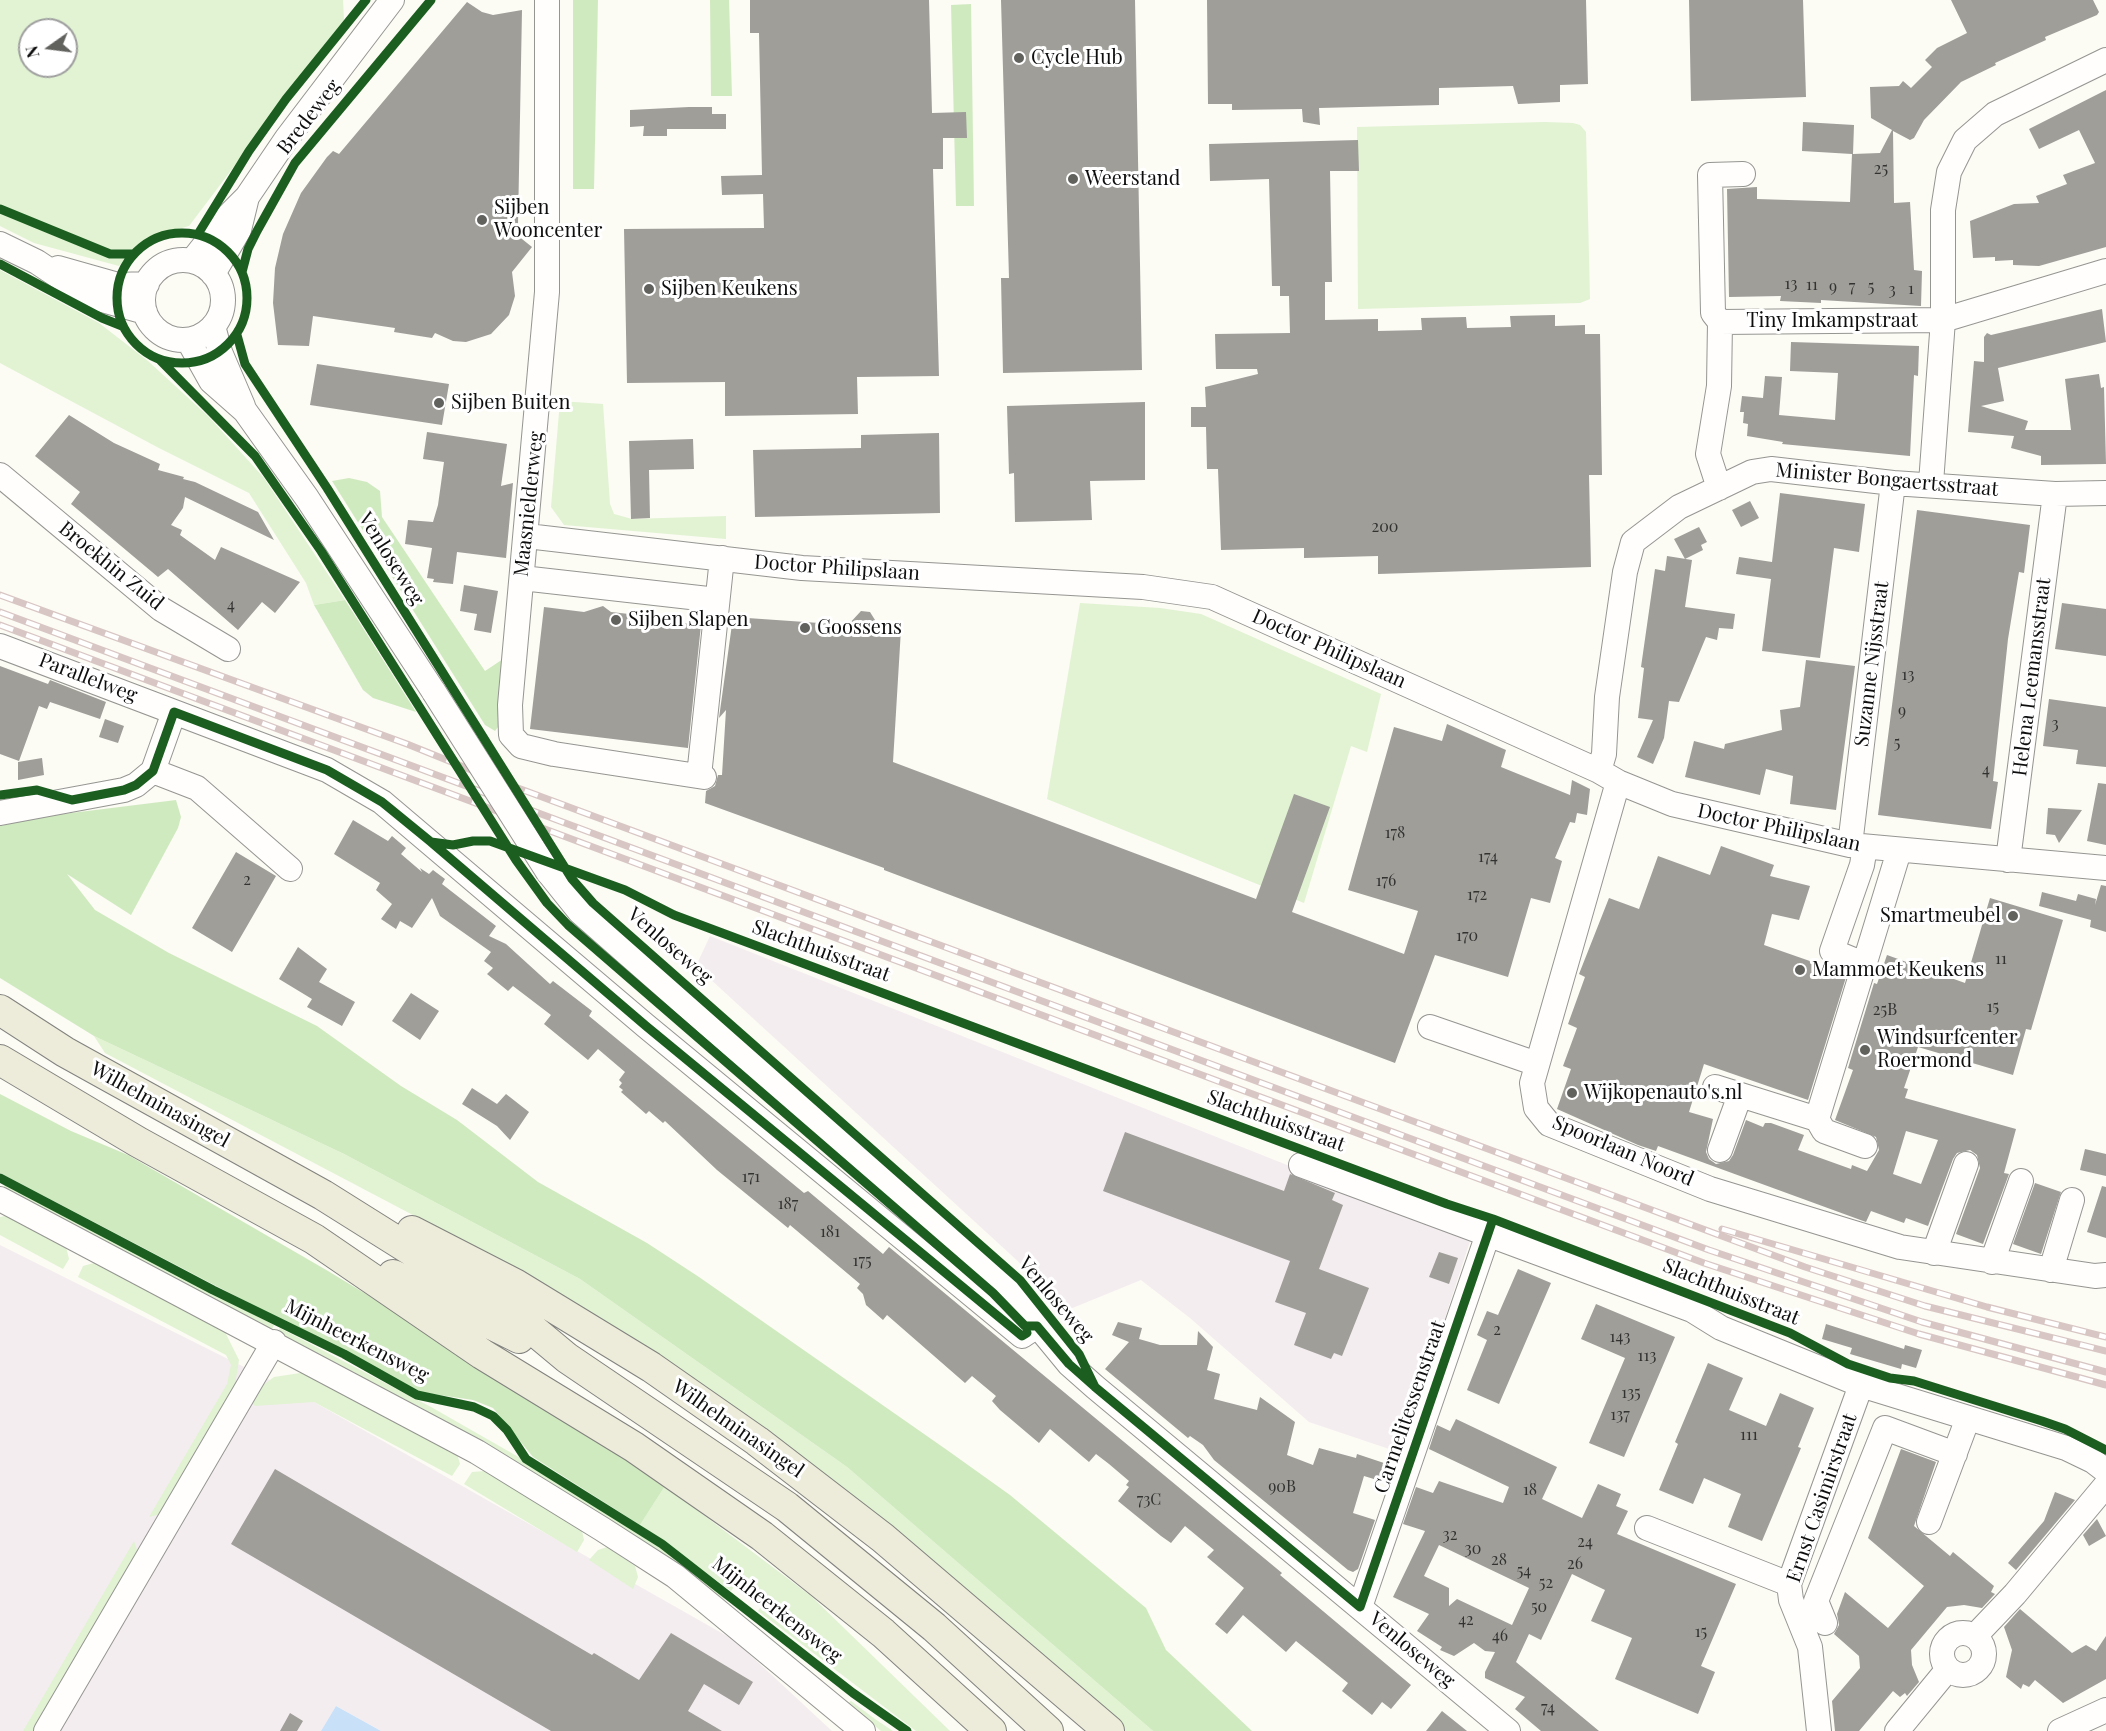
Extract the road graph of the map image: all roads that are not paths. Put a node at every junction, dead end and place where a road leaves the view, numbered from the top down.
1 (392, 0) edge
2 (547, 0) edge
3 (2106, 60) edge
4 (1743, 174) dead end
5 (248, 197) junction
6 (0, 244) edge
7 (192, 261) junction
8 (37, 262) junction
9 (2106, 271) edge
10 (213, 274) junction
11 (147, 284) junction
12 (145, 312) junction
13 (1943, 320) junction
14 (1720, 321) junction
15 (213, 327) junction
16 (188, 340) junction
17 (245, 411) junction
18 (0, 475) edge
19 (1893, 483) junction
20 (1931, 483) junction
21 (1719, 488) junction
22 (2106, 493) edge
23 (2055, 494) junction
24 (527, 536) junction
25 (722, 558) junction
26 (522, 578) junction
27 (717, 600) junction
28 (0, 646) edge
29 (228, 649) dead end
30 (174, 712) junction
31 (153, 771) junction
32 (1608, 777) junction
33 (0, 813) edge
34 (1857, 846) junction
35 (1899, 851) junction
36 (2008, 860) junction
37 (2106, 868) edge
38 (290, 869) dead end
39 (1866, 965) junction
40 (0, 1010) edge
41 (1430, 1027) dead end
42 (0, 1060) edge
43 (1534, 1074) junction
44 (1715, 1087) dead end
45 (1740, 1095) junction
46 (1816, 1119) junction
47 (1865, 1146) dead end
48 (1720, 1150) dead end
49 (1965, 1164) dead end
50 (1301, 1165) dead end
51 (2021, 1180) dead end
52 (323, 1195) junction
53 (0, 1200) edge
54 (2072, 1200) dead end
55 (1488, 1234) junction
56 (314, 1239) junction
57 (1934, 1253) junction
58 (1992, 1262) junction
59 (2051, 1270) junction
60 (2106, 1275) edge
61 (1037, 1326) junction
62 (273, 1342) junction
63 (567, 1358) junction
64 (1861, 1385) junction
65 (1968, 1418) junction
66 (1955, 1454) junction
67 (2106, 1471) edge
68 (2106, 1485) edge
69 (1929, 1522) dead end
70 (1647, 1528) dead end
71 (1807, 1536) junction
72 (1837, 1547) junction
73 (1789, 1584) junction
74 (1360, 1606) junction
75 (1825, 1623) dead end
76 (2106, 1710) edge
77 (46, 1731) edge
78 (863, 1731) edge
79 (991, 1731) edge
80 (1048, 1731) edge
81 (1109, 1731) edge
82 (1508, 1731) edge
83 (1819, 1731) edge
84 (1898, 1731) edge
85 (2060, 1731) edge

1 - 5 street, Bredeweg
2 - 24 street, Maasnielderweg
3 - 13 street
4 - 14 street
5 - 7 street, Bredeweg
5 - 10 street, Bredeweg
6 - 8 street
7 - 10 street
7 - 11 street
8 - 11 street
8 - 12 street
9 - 13 street, Tiny Imkampstraat
10 - 15 street
11 - 12 street
12 - 16 street
13 - 14 street, Tiny Imkampstraat
13 - 20 street
14 - 21 street
15 - 16 street
15 - 17 street, Venloseweg
16 - 17 street, Venloseweg
17 - 61 street, Venloseweg, bridge
18 - 29 street, Broekhin Zuid
19 - 20 street, Minister Bongaertsstraat
19 - 21 street, Minister Bongaertsstraat
19 - 34 street, Suzanne Nijsstraat
20 - 23 street, Minister Bongaertsstraat
21 - 32 street, Minister Bongaertsstraat
22 - 23 street, Minister Bongaertsstraat
23 - 36 street, Helena Leemansstraat
24 - 25 street, Doctor Philipslaan
24 - 26 street, Maasnielderweg
25 - 27 street
25 - 32 street, Doctor Philipslaan
26 - 27 street
26 - 27 street, Maasnielderweg
28 - 30 street, Parallelweg
30 - 31 street
30 - 61 street, Venloseweg
31 - 33 street
31 - 38 street
32 - 34 street, Doctor Philipslaan
32 - 43 street, Spoorlaan Noord
34 - 35 street, Doctor Philipslaan
34 - 39 street, Suzanne Nijsstraat
35 - 36 street, Doctor Philipslaan
35 - 39 street
36 - 37 street, Doctor Philipslaan
39 - 46 street
40 - 52 main road, Wilhelminasingel
41 - 43 street
42 - 56 main road, Wilhelminasingel
43 - 57 street, Spoorlaan Noord
44 - 45 street
45 - 46 street
45 - 48 street
46 - 47 street
49 - 57 street
50 - 55 street, Slachthuisstraat
51 - 58 street
52 - 63 main road, Wilhelminasingel
52 - 81 main road, Wilhelminasingel
53 - 62 street, Mijnheerkensweg
54 - 59 street
55 - 64 street, Slachthuisstraat
55 - 74 street, Carmelitessenstraat
56 - 63 main road, Wilhelminasingel
56 - 79 main road, Wilhelminasingel
57 - 58 street, Spoorlaan Noord
58 - 59 street, Spoorlaan Noord
59 - 60 street, Spoorlaan Noord
61 - 74 street, Venloseweg
62 - 77 street
62 - 78 street, Mijnheerkensweg
63 - 80 main road, Wilhelminasingel
64 - 65 street, Slachthuisstraat
64 - 71 street, Ernst Casimirstraat
65 - 66 street
65 - 67 street, Slachthuisstraat
66 - 69 street
66 - 72 street
68 - 84 street
70 - 73 street
71 - 72 street
71 - 73 street, Ernst Casimirstraat
72 - 75 street
73 - 83 street, Ernst Casimirstraat
74 - 82 street, Venloseweg
76 - 85 street

